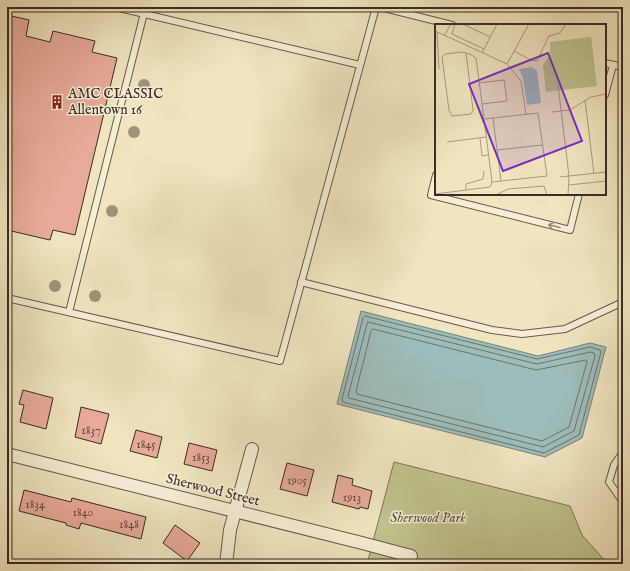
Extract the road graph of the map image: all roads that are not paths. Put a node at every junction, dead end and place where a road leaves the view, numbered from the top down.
1 (115, 7) edge
2 (376, 7) edge
3 (380, 7) edge
4 (144, 14) junction
5 (448, 24) edge
6 (606, 63) edge
7 (360, 65) junction
8 (613, 65) junction
9 (623, 67) edge
10 (606, 91) edge
11 (435, 179) edge
12 (579, 195) edge
13 (301, 282) junction
14 (7, 298) edge
15 (623, 302) edge
16 (69, 312) junction
17 (252, 450) dead end
18 (623, 452) edge
19 (7, 454) edge
20 (623, 502) edge
21 (235, 511) junction
22 (411, 556) dead end
23 (226, 564) edge

1 - 4 lane
2 - 7 lane
3 - 5 lane
4 - 7 lane
4 - 16 lane
6 - 8 lane
7 - 13 lane
8 - 9 lane
8 - 10 lane
12 -> 11 lane
13 - 15 lane
13 - 16 lane
14 - 16 lane
17 - 21 street
18 - 20 lane
19 - 21 street, Sherwood Street
21 - 22 street, Sherwood Street
21 - 23 street

